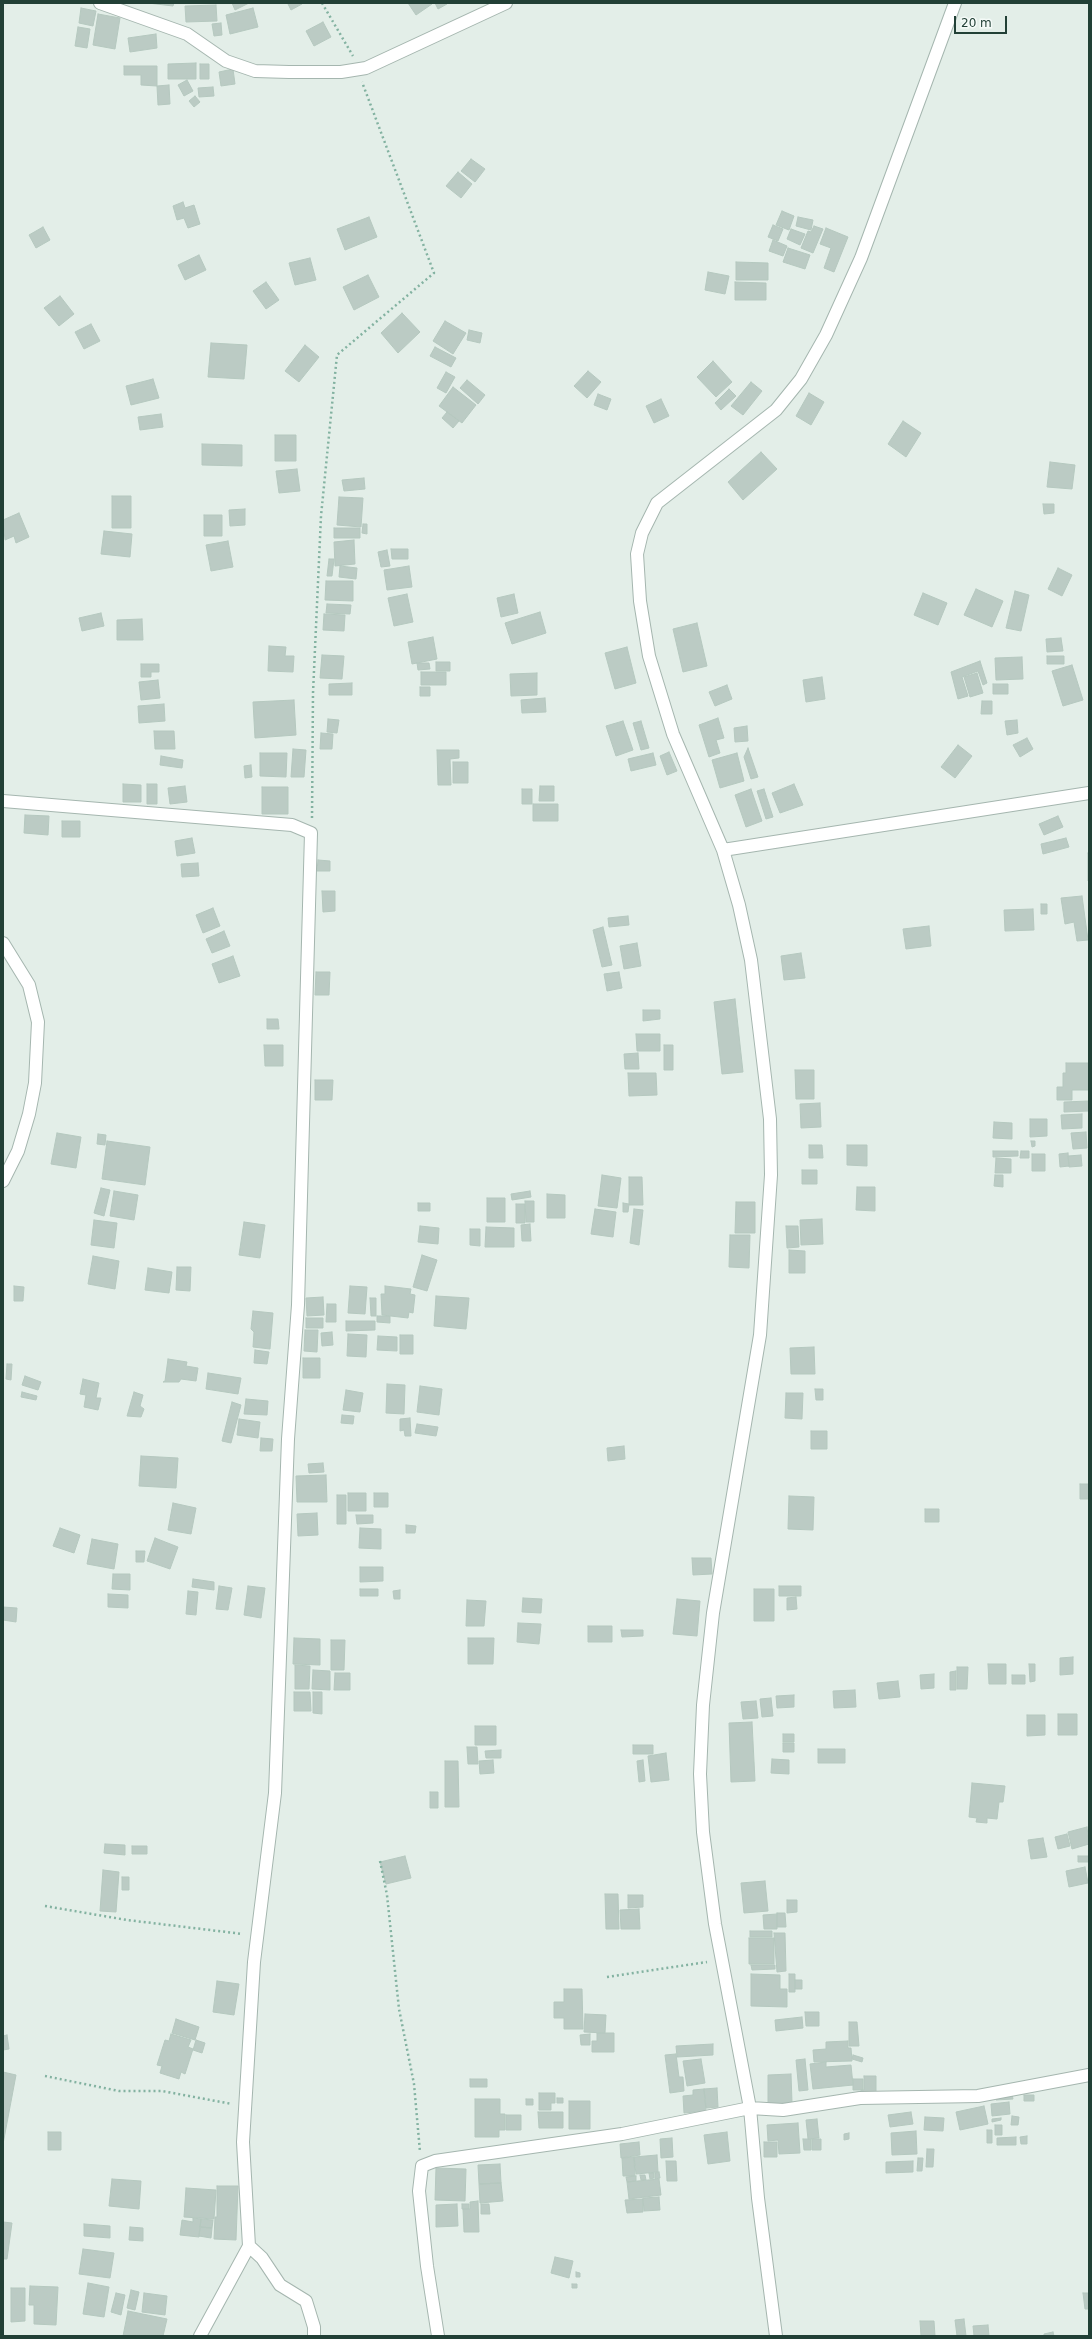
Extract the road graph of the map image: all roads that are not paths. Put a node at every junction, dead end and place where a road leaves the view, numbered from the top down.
1 (100, 3) edge
2 (506, 3) edge
3 (955, 3) edge
4 (1089, 793) edge
5 (3, 801) edge
6 (723, 850) junction
7 (3, 943) edge
8 (3, 1181) edge
9 (1089, 2075) edge
10 (750, 2108) junction
11 (249, 2246) junction
12 (200, 2336) edge
13 (314, 2336) edge
14 (438, 2336) edge
15 (776, 2336) edge

1 - 2 street
3 - 6 street
4 - 6 street
5 - 11 street
6 - 10 street
7 - 8 street
9 - 10 street
10 - 14 street
10 - 15 street
11 - 12 street
11 - 13 street

